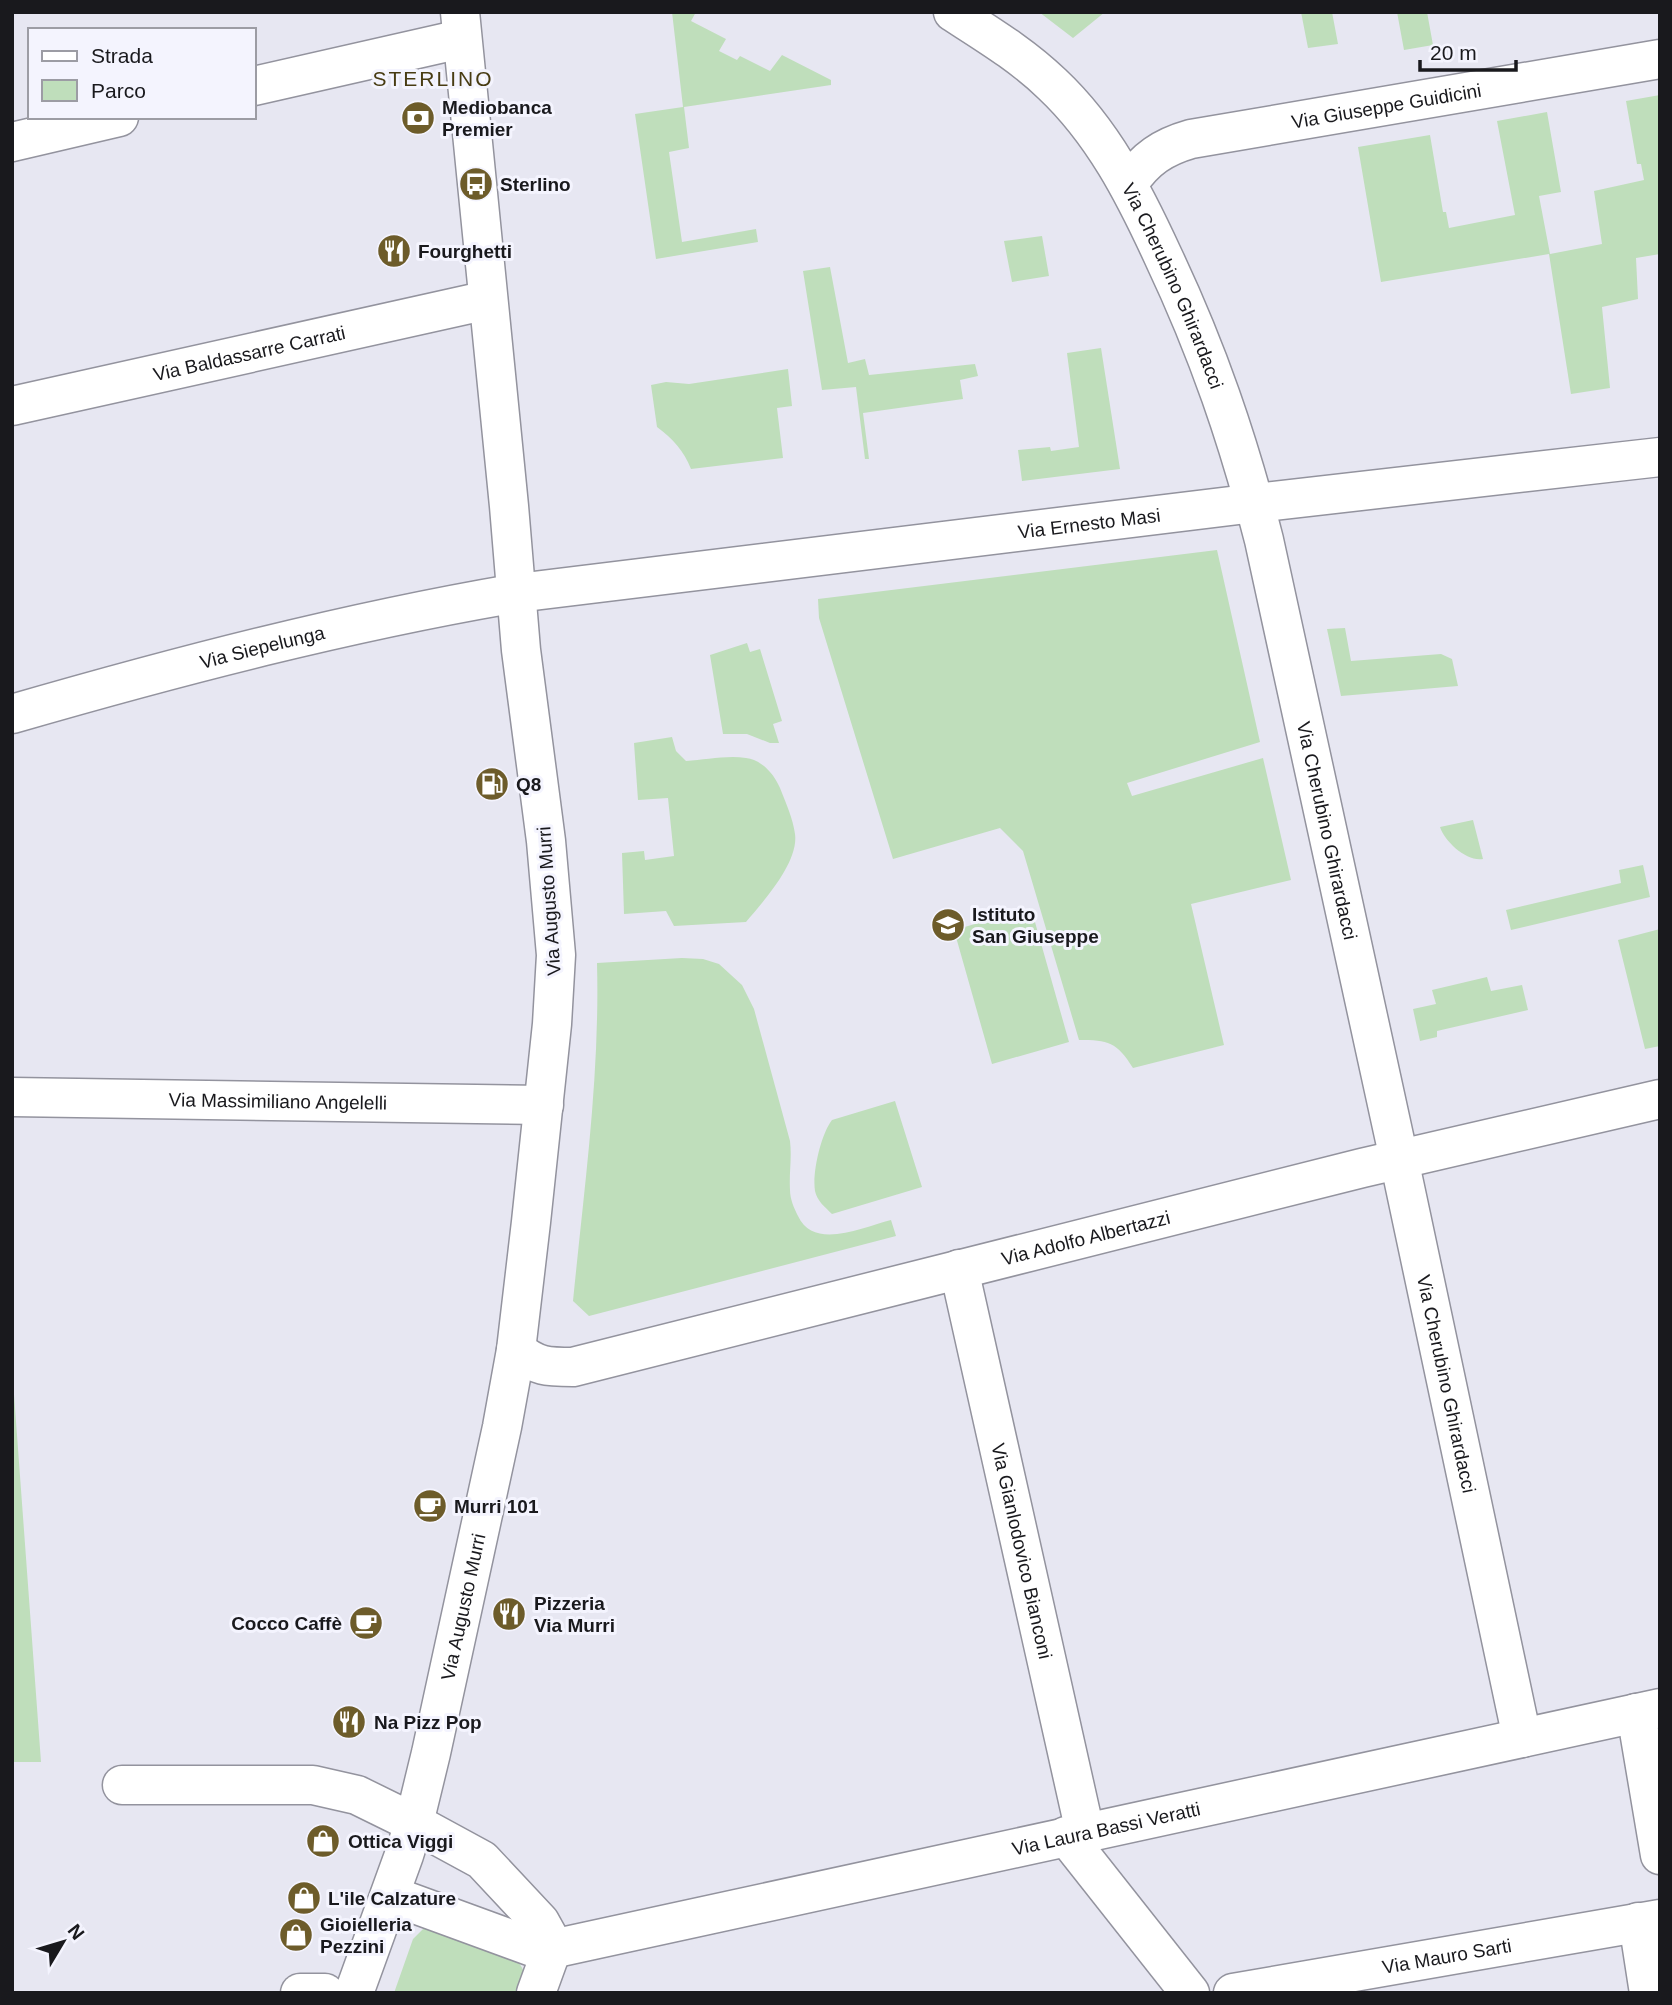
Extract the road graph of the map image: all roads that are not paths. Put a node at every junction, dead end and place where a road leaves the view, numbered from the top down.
1 (953, 12) edge
2 (461, 25) edge
3 (1660, 59) edge
4 (256, 85) edge
5 (110, 119) edge
6 (12, 142) edge
7 (1129, 183) junction
8 (488, 300) junction
9 (12, 406) edge
10 (1660, 457) edge
11 (1255, 503) junction
12 (517, 593) junction
13 (12, 714) edge
14 (12, 1097) edge
15 (1660, 1099) edge
16 (544, 1105) junction
17 (1399, 1159) junction
18 (959, 1269) junction
19 (516, 1350) junction
20 (1648, 1711) edge
21 (1522, 1738) junction
22 (122, 1785) dead end
23 (414, 1823) junction
24 (1075, 1834) junction
25 (1660, 1855) edge
26 (390, 1895) junction
27 (1649, 1920) edge
28 (552, 1949) junction
29 (300, 1993) edge
30 (325, 1993) edge
31 (354, 1993) edge
32 (536, 1993) edge
33 (1190, 1993) edge
34 (1233, 1993) edge
35 (1649, 1993) edge

1 - 7 street, Via Cherubino Ghirardacci
2 - 4 street
2 - 8 street, Via Augusto Murri
3 - 7 street, Via Giuseppe Guidicini
5 - 6 street
7 - 11 street, Via Cherubino Ghirardacci
8 - 9 street, Via Baldassarre Carrati
8 - 12 street, Via Augusto Murri
10 - 11 street, Via Ernesto Masi
11 - 12 street, Via Ernesto Masi
11 - 17 street, Via Cherubino Ghirardacci
12 - 13 street, Via Siepelunga
12 - 16 street, Via Augusto Murri
14 - 16 street, Via Massimiliano Angelelli
15 - 17 street, Via Adolfo Albertazzi
16 - 19 street, Via Augusto Murri
17 - 18 street, Via Adolfo Albertazzi
17 - 21 street, Via Cherubino Ghirardacci
18 - 19 street, Via Adolfo Albertazzi
18 - 24 street, Via Gianlodovico Bianconi
19 - 23 street, Via Augusto Murri
20 - 21 street, Via Laura Bassi Veratti
20 - 25 street
21 - 24 street, Via Laura Bassi Veratti
22 - 23 street
23 - 26 street, Via Augusto Murri
23 - 28 street
24 - 28 street, Via Laura Bassi Veratti
24 - 33 street
26 - 28 street
26 - 31 street, Via Augusto Murri
27 - 34 street, Via Mauro Sarti
27 - 35 street
28 - 32 street
29 - 30 street

